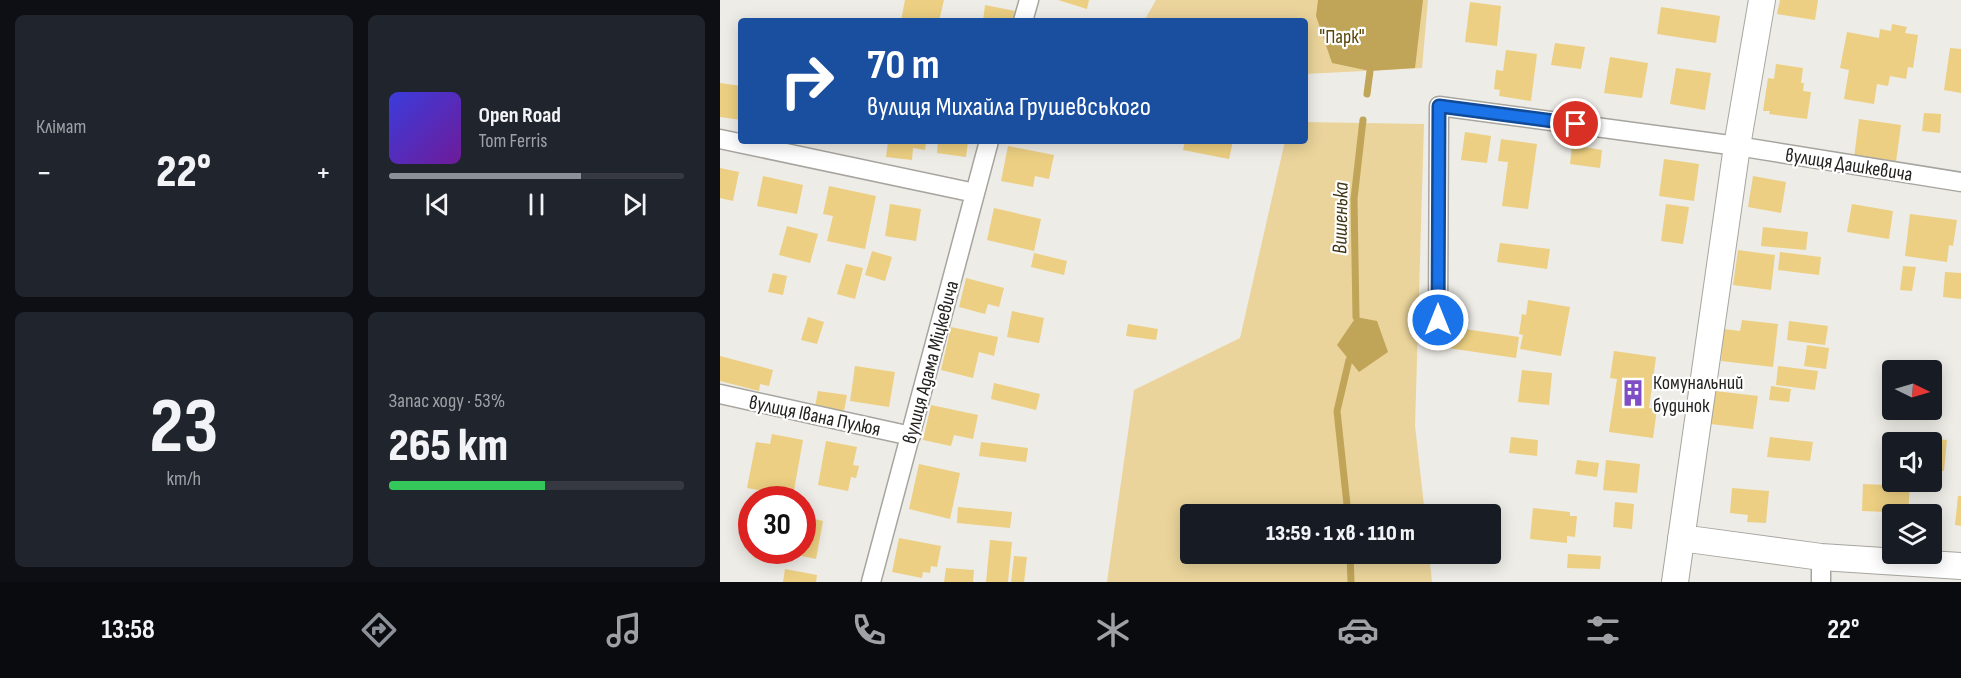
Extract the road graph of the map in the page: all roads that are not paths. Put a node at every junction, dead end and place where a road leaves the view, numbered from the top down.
1 (1029, 0) edge
2 (1762, 0) edge
3 (1024, 18) edge
4 (720, 139) edge
5 (738, 143) edge
6 (744, 144) edge
7 (988, 144) edge
8 (1737, 146) junction
9 (1961, 183) edge
10 (975, 193) junction
11 (1438, 320) dead end
12 (720, 394) edge
13 (911, 436) junction
14 (1681, 538) junction
15 (1961, 566) edge
16 (1821, 570) edge
17 (871, 582) edge
18 (1675, 582) edge

1 - 3 street
2 - 8 street
4 - 5 street
6 - 10 street
7 - 10 street, вулиця Адама Міцкевича
8 - 9 street, вулиця Дашкевича
8 - 11 street, вулиця Дашкевича
8 - 14 street
10 - 13 street, вулиця Адама Міцкевича
12 - 13 street, вулиця Івана Пулюя
13 - 17 street, вулиця Адама Міцкевича
14 - 16 street
14 - 18 street
15 - 16 street

